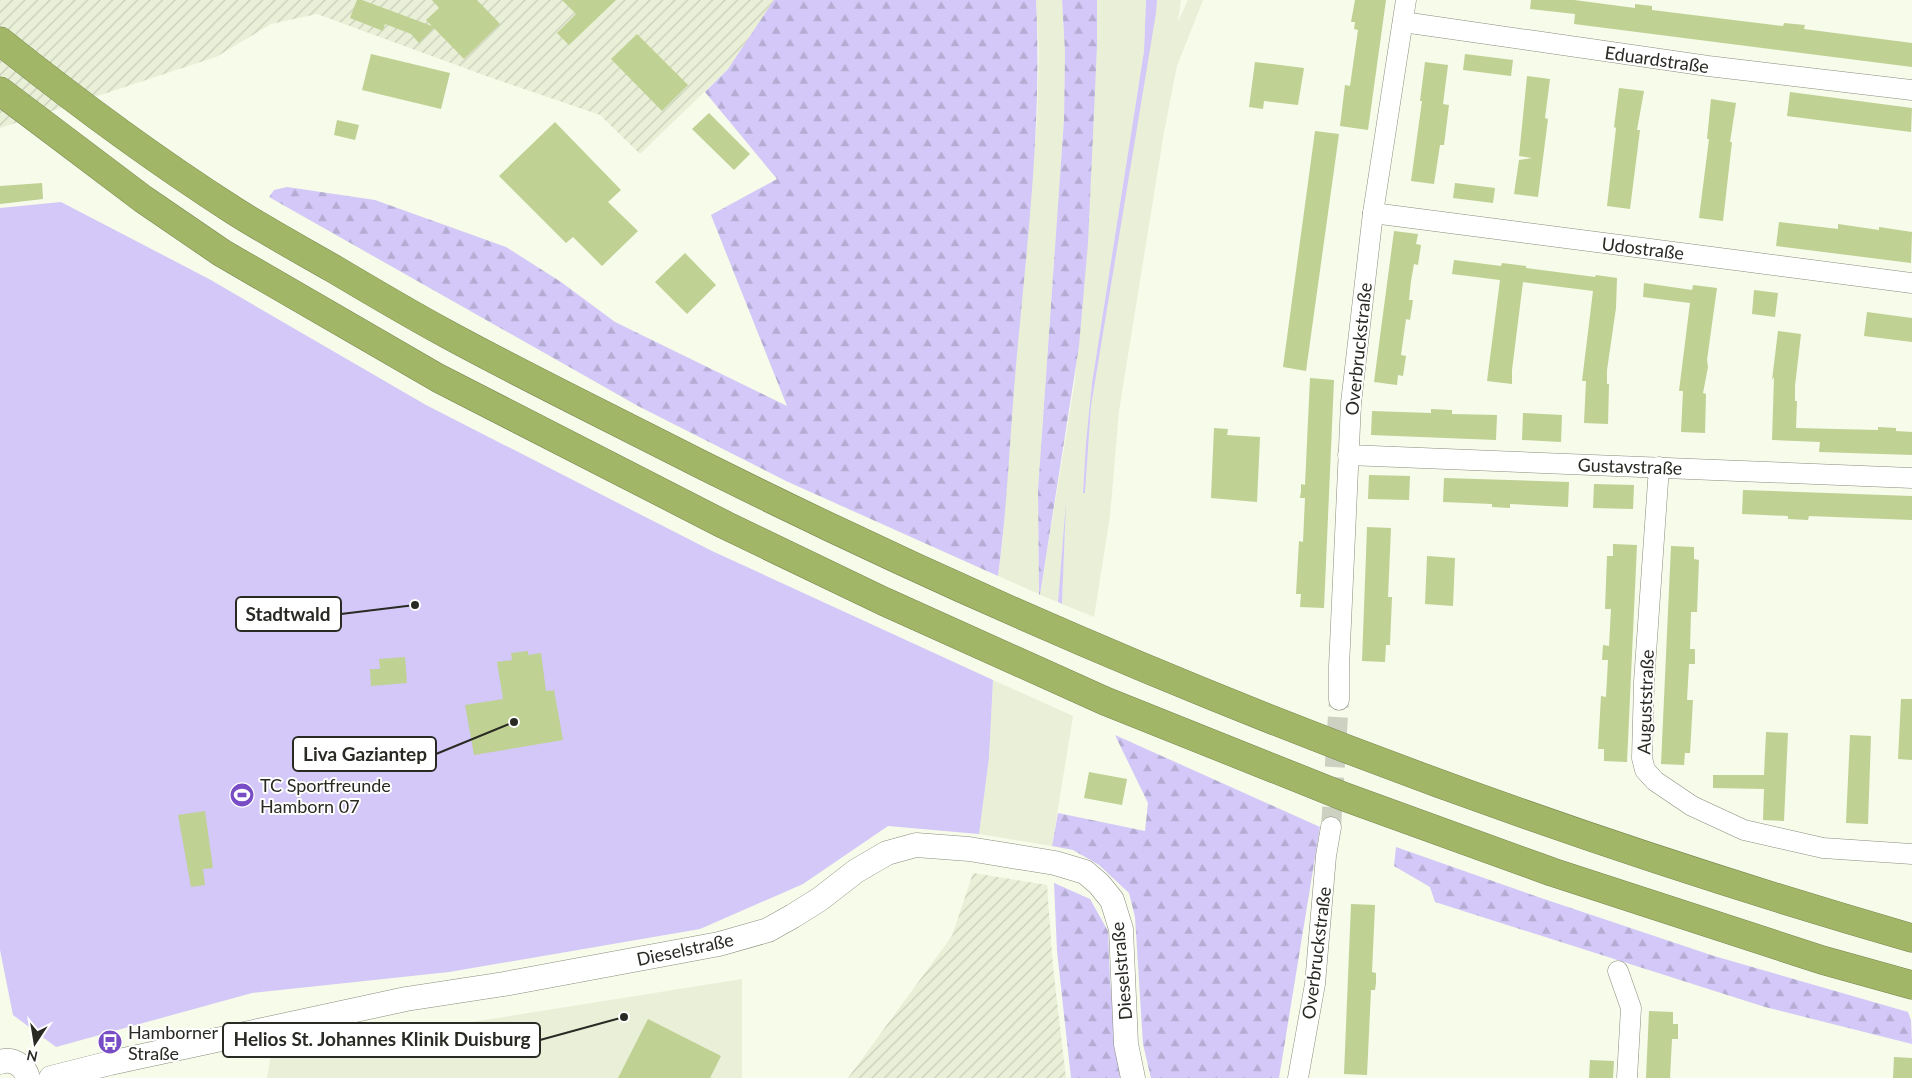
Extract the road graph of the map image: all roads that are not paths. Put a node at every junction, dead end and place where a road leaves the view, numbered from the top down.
1 (1406, 0) edge
2 (1403, 22) junction
3 (0, 41) edge
4 (1912, 90) edge
5 (0, 91) edge
6 (1373, 213) junction
7 (1912, 283) edge
8 (1348, 456) junction
9 (1659, 467) junction
10 (1912, 478) edge
11 (1339, 700) tunnel mouth
12 (1331, 827) tunnel mouth
13 (1912, 854) edge
14 (1912, 938) edge
15 (1618, 971) dead end
16 (1912, 985) edge
17 (1, 1056) edge
18 (74, 1075) edge
19 (28, 1078) edge
20 (51, 1078) edge
21 (1133, 1078) edge
22 (1298, 1078) edge
23 (1627, 1078) edge

1 - 2 street, Overbruckstraße
2 - 4 street, Eduardstraße
2 - 6 street, Overbruckstraße
3 - 14 highway
5 - 16 highway
6 - 7 street, Udostraße
6 - 8 street, Overbruckstraße
8 - 9 street, Gustavstraße
8 - 11 street, Overbruckstraße
9 - 10 street, Gustavstraße
9 - 13 street, Auguststraße
12 - 22 street, Overbruckstraße
15 - 23 street
17 - 19 street
18 - 20 street, Dieselstraße
18 - 21 street, Dieselstraße

